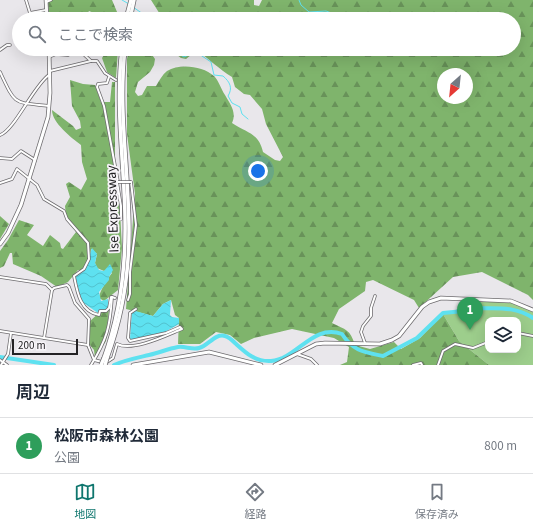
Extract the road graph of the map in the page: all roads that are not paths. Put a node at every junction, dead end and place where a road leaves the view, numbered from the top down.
1 (26, 0) edge
2 (51, 0) edge
3 (130, 0) edge
4 (134, 0) edge
5 (46, 1) edge
6 (46, 10) joint
7 (29, 12) edge
8 (38, 12) edge
9 (127, 12) edge
10 (131, 12) edge
11 (10, 45) dead end
12 (0, 50) edge
13 (86, 56) edge
14 (122, 56) edge
15 (125, 56) edge
16 (49, 57) edge
17 (91, 61) junction
18 (0, 72) edge
19 (50, 73) junction
20 (109, 77) junction
21 (116, 80) dead end
22 (27, 103) junction
23 (49, 106) junction
24 (0, 135) edge
25 (0, 158) edge
26 (36, 160) junction
27 (30, 179) junction
28 (117, 182) junction
29 (0, 183) edge
30 (121, 219) dead end
31 (0, 244) edge
32 (0, 277) edge
33 (52, 290) junction
34 (375, 296) dead end
35 (128, 300) dead end
36 (136, 308) dead end
37 (533, 310) edge
38 (0, 331) edge
39 (11, 333) junction
40 (521, 334) edge
41 (533, 336) edge
42 (44, 338) junction
43 (485, 343) edge
44 (365, 344) junction
45 (88, 345) junction
46 (297, 354) junction
47 (106, 358) junction
48 (94, 360) junction
49 (1, 361) edge
50 (1, 365) edge
51 (7, 365) edge
52 (91, 365) edge
53 (101, 365) edge
54 (105, 365) edge
55 (133, 365) edge
56 (261, 365) edge
57 (275, 365) edge
58 (317, 365) edge
59 (413, 365) edge
60 (422, 365) edge
61 (438, 365) edge

1 - 7 street
2 - 5 street
3 - 9 highway
4 - 10 highway
5 - 6 main road
6 - 8 street
11 - 12 street
13 - 17 street
14 - 47 highway, Ise Expressway
15 - 47 highway, Ise Expressway
16 - 19 main road
17 - 19 street
17 - 20 street
18 - 22 street
19 - 22 street
19 - 23 main road
20 - 21 street
20 - 28 street
22 - 23 street
22 - 24 street
23 - 26 main road
25 - 26 street
26 - 27 main road
27 - 29 street
27 - 31 main road
27 - 48 street
28 - 30 street
28 - 35 street, bridge
32 - 33 street
33 - 42 street
33 - 45 street
34 - 44 street
36 - 48 street
37 - 44 main road
38 - 39 street
39 - 42 street
39 - 49 street
40 - 41 street
42 - 45 street
43 - 61 street
44 - 46 main road
45 - 48 street
46 - 57 main road
46 - 58 street
47 - 53 highway, Ise Expressway, bridge
47 - 54 highway, Ise Expressway, bridge
48 - 52 street
49 - 50 street
49 - 51 street
55 - 56 main road
59 - 60 street

